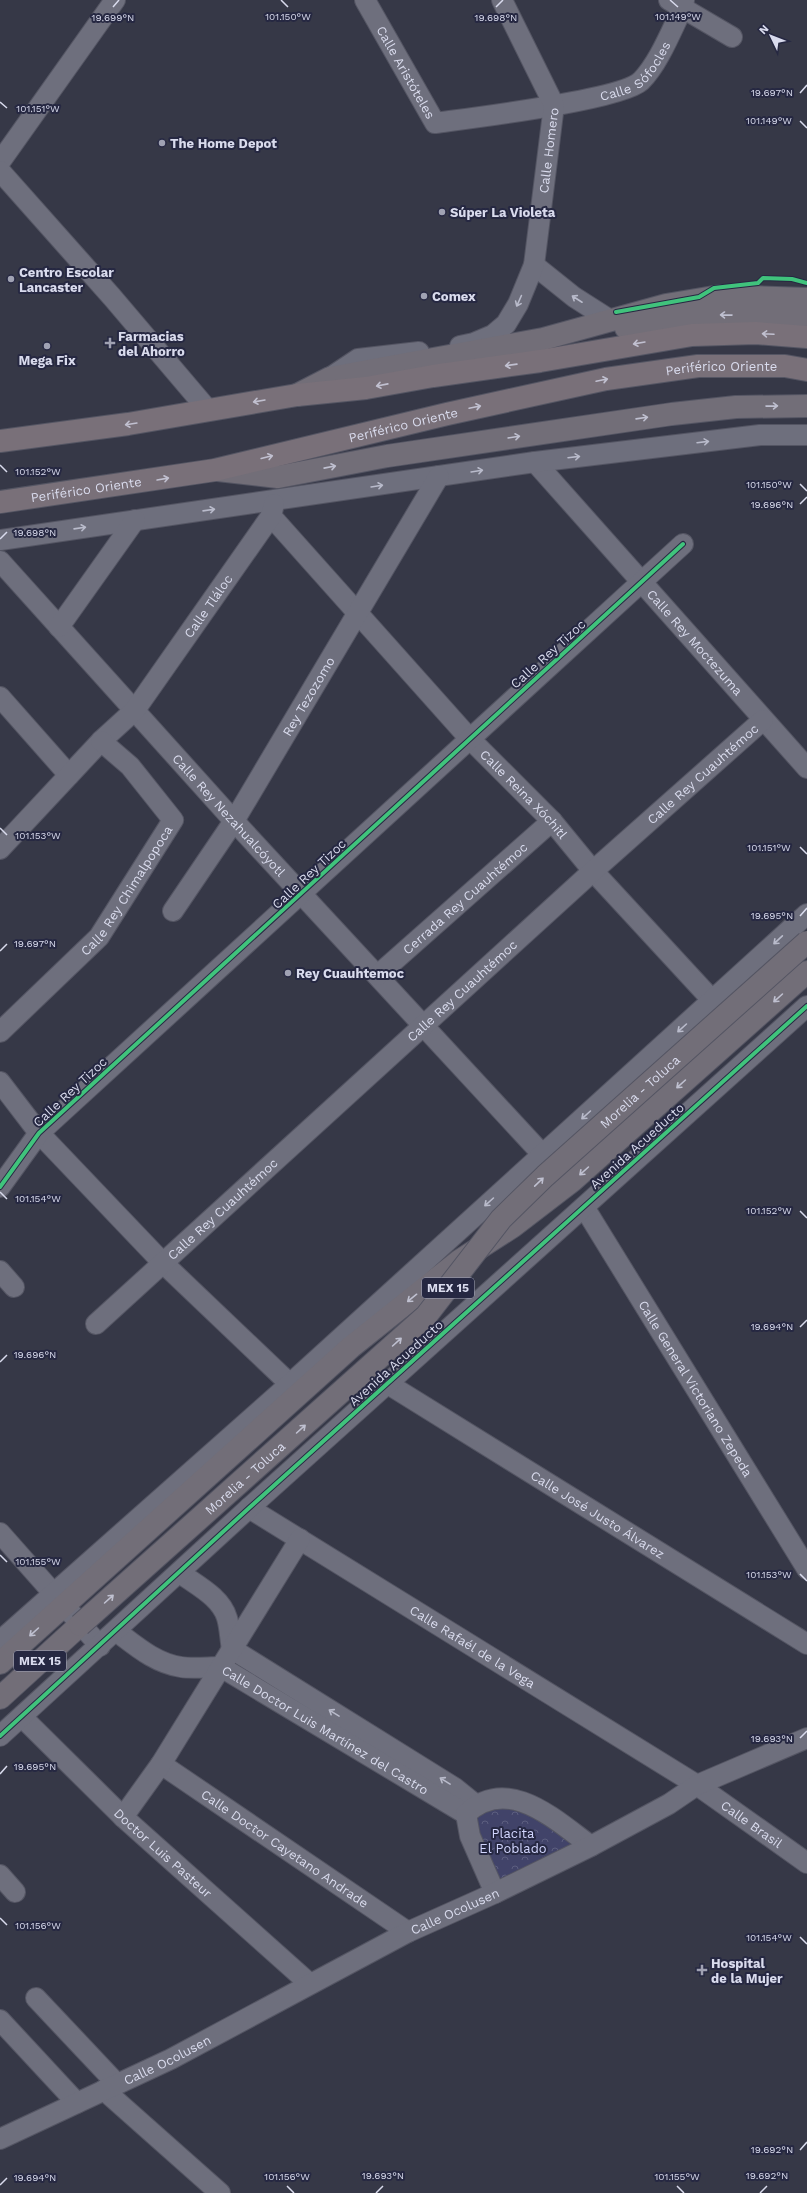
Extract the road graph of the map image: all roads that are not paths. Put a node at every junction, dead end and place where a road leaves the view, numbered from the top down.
1 (115, 0) edge
2 (365, 0) edge
3 (502, 0) edge
4 (679, 2) edge
5 (732, 37) dead end
6 (554, 105) junction
7 (0, 162) edge
8 (0, 171) edge
9 (534, 265) junction
10 (807, 299) edge
11 (610, 320) junction
12 (807, 321) edge
13 (807, 337) edge
14 (543, 339) junction
15 (807, 370) edge
16 (330, 378) junction
17 (297, 395) junction
18 (807, 406) edge
19 (208, 410) junction
20 (807, 435) edge
21 (0, 441) edge
22 (535, 462) junction
23 (215, 470) junction
24 (438, 476) junction
25 (278, 478) junction
26 (338, 492) junction
27 (0, 502) edge
28 (273, 508) junction
29 (135, 520) junction
30 (0, 540) edge
31 (683, 544) dead end
32 (0, 561) edge
33 (641, 583) junction
34 (358, 613) junction
35 (60, 627) junction
36 (0, 697) edge
37 (135, 710) junction
38 (763, 720) junction
39 (470, 739) junction
40 (101, 742) junction
41 (807, 768) edge
42 (70, 775) junction
43 (552, 820) junction
44 (234, 821) junction
45 (1, 846) edge
46 (593, 871) junction
47 (302, 894) junction
48 (173, 912) dead end
49 (807, 914) edge
50 (807, 942) edge
51 (807, 972) edge
52 (378, 976) junction
53 (712, 1001) junction
54 (807, 1006) edge
55 (424, 1026) junction
56 (0, 1032) edge
57 (0, 1082) edge
58 (39, 1133) junction
59 (542, 1154) junction
60 (0, 1187) edge
61 (584, 1207) junction
62 (162, 1262) junction
63 (0, 1271) edge
64 (14, 1287) dead end
65 (96, 1324) dead end
66 (290, 1384) junction
67 (388, 1384) junction
68 (249, 1508) junction
69 (0, 1533) edge
70 (300, 1539) junction
71 (807, 1569) edge
72 (180, 1573) junction
73 (58, 1600) junction
74 (80, 1625) junction
75 (116, 1631) junction
76 (0, 1641) edge
77 (807, 1644) edge
78 (100, 1646) junction
79 (232, 1649) junction
80 (0, 1663) edge
81 (221, 1667) junction
82 (0, 1698) edge
83 (22, 1717) junction
84 (0, 1736) edge
85 (807, 1738) edge
86 (161, 1764) junction
87 (697, 1784) junction
88 (471, 1809) junction
89 (123, 1816) junction
90 (591, 1846) junction
91 (807, 1863) edge
92 (0, 1875) edge
93 (15, 1892) dead end
94 (495, 1893) junction
95 (408, 1932) junction
96 (310, 1984) junction
97 (36, 1998) dead end
98 (0, 2020) edge
99 (111, 2087) junction
100 (77, 2103) junction
101 (0, 2139) edge
102 (220, 2193) edge

1 - 7 street
2 - 6 street, Calle Aristóteles
3 - 6 street, Calle Homero
4 - 5 street
4 - 6 street, Calle Sófocles
6 - 9 street, Calle Homero
8 - 19 street
11 -> 9 street
9 -> 16 street, Calle Homero
10 - 11 main road
11 - 14 main road
12 -> 14 main road
13 -> 17 highway
14 - 16 main road
23 -> 15 highway, Periférico Oriente
16 - 17 main road
17 -> 19 highway
25 -> 18 main road
19 -> 21 highway
22 -> 20 street
24 -> 22 street
22 - 33 street, Calle Rey Moctezuma
23 - 25 main road
27 -> 23 highway, Periférico Oriente
26 -> 24 street
24 - 34 street, Rey Tezozomo
25 - 26 street
26 - 28 street
29 -> 28 street
28 - 34 street, Calle Reina Xóchitl
28 - 37 street, Calle Tláloc
30 -> 29 street
29 - 35 street
31 - 33 street, Calle Rey Tizoc
32 - 35 street, Calle Rey Nezahualcóyotl
33 - 38 street, Calle Rey Moctezuma
33 - 39 street, Calle Rey Tizoc
34 - 39 street, Calle Reina Xóchitl
34 - 44 street, Rey Tezozomo
35 - 37 street, Calle Rey Nezahualcóyotl
36 - 42 street
37 - 40 street, Calle Tláloc
37 - 44 street, Calle Rey Nezahualcóyotl
38 - 41 street, Calle Rey Moctezuma
38 - 46 street, Calle Rey Cuauhtémoc
39 - 43 street, Calle Reina Xóchitl
39 - 47 street, Calle Rey Tizoc
40 - 42 street, Calle Tláloc
40 - 56 street, Calle Rey Chimalpopoca
42 - 45 street, Calle Tláloc
43 - 46 street, Calle Reina Xóchitl
43 - 52 street, Cerrada Rey Cuauhtémoc
44 - 47 street, Calle Rey Nezahualcóyotl
44 - 48 street, Rey Tezozomo
46 - 53 street, Calle Reina Xóchitl
46 - 55 street, Calle Rey Cuauhtémoc
47 - 52 street, Calle Rey Nezahualcóyotl
47 - 58 street, Calle Rey Tizoc
49 -> 53 street
74 -> 50 main road, Morelia - Toluca / MEX 15, bridge
51 -> 73 main road, Morelia - Toluca / MEX 15, bridge
52 - 55 street, Calle Rey Nezahualcóyotl
53 -> 59 street
54 - 61 street, Avenida Acueducto
55 - 59 street, Calle Rey Nezahualcóyotl
55 - 62 street, Calle Rey Cuauhtémoc
57 - 58 street
58 - 60 street, Calle Rey Tizoc
58 - 62 street
59 -> 66 street
61 - 67 street, Avenida Acueducto
61 - 71 street, Calle General Victoriano Zepeda
62 - 65 street, Calle Rey Cuauhtémoc
62 - 66 street
63 - 64 street
66 - 73 street
67 - 68 street, Avenida Acueducto
67 - 77 street, Calle José Justo Álvarez
68 - 70 street, Calle Rafaél de la Vega
68 - 72 street, Avenida Acueducto
69 - 73 street
70 - 79 street
70 - 87 street, Calle Rafaél de la Vega
72 - 75 street, Avenida Acueducto
72 - 79 street, Calle Doctor Luis Martínez del Castro
73 - 74 street
73 - 76 street
73 -> 80 main road, Morelia - Toluca / MEX 15
74 - 78 street
74 - 82 main road, Morelia - Toluca / MEX 15
75 - 78 street, Avenida Acueducto
75 - 81 street, Calle Doctor Luis Martínez del Castro
78 - 83 street, Avenida Acueducto
79 - 81 street
88 -> 79 street, Calle Doctor Luis Martínez del Castro
81 - 86 street
81 - 88 street, Calle Doctor Luis Martínez del Castro
83 - 84 street, Avenida Acueducto
83 - 89 street, Doctor Luis Pasteur
85 - 87 street, Calle Ocolusen
86 - 89 street
86 - 95 street, Calle Doctor Cayetano Andrade
87 - 90 street, Calle Ocolusen
87 - 91 street, Calle Brasil
88 - 90 street
88 - 94 street
89 - 96 street, Doctor Luis Pasteur
90 - 94 street, Calle Ocolusen
92 - 93 street
94 - 95 street, Calle Ocolusen
95 - 96 street, Calle Ocolusen
96 - 99 street, Calle Ocolusen
97 - 99 street
98 - 100 street
99 - 100 street, Calle Ocolusen
99 - 102 street
100 - 101 street, Calle Ocolusen

